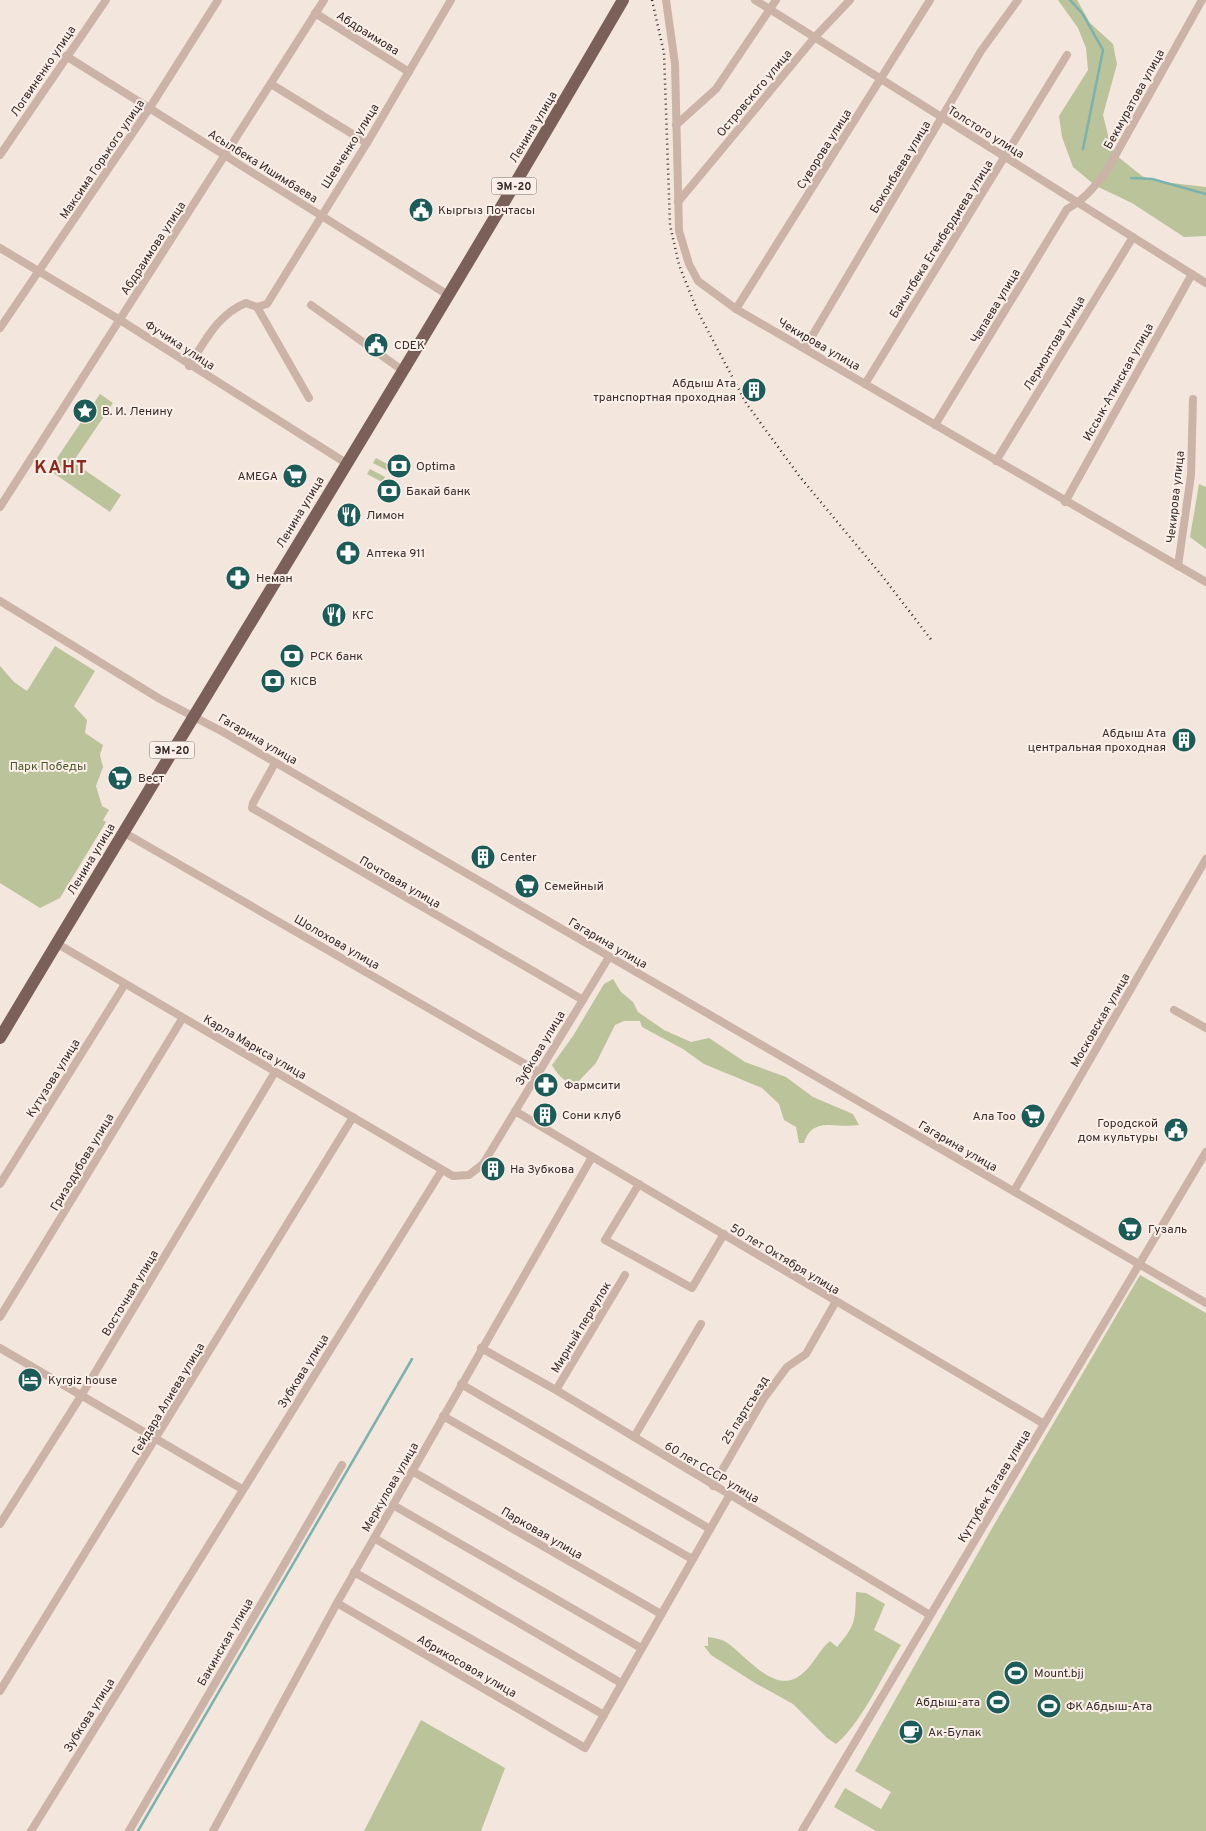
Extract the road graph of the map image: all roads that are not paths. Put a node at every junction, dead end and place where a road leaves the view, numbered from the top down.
1 (218, 0) edge
2 (324, 0) edge
3 (451, 0) edge
4 (623, 0) edge
5 (666, 0) edge
6 (755, 0) edge
7 (776, 0) edge
8 (850, 0) edge
9 (930, 0) edge
10 (1018, 0) edge
11 (1202, 0) edge
12 (103, 2) edge
13 (770, 10) junction
14 (316, 13) junction
15 (815, 37) junction
16 (1067, 55) dead end
17 (66, 56) junction
18 (409, 72) junction
19 (881, 79) junction
20 (271, 84) junction
21 (149, 109) junction
22 (942, 118) junction
23 (676, 125) junction
24 (367, 143) junction
25 (0, 155) edge
26 (225, 156) junction
27 (1005, 157) junction
28 (678, 202) junction
29 (1079, 203) junction
30 (321, 215) junction
31 (1132, 237) junction
32 (0, 248) edge
33 (40, 272) junction
34 (1192, 274) junction
35 (1206, 283) edge
36 (448, 295) junction
37 (311, 305) dead end
38 (257, 307) junction
39 (736, 309) junction
40 (120, 320) junction
41 (0, 328) edge
42 (805, 348) junction
43 (189, 366) junction
44 (402, 370) junction
45 (865, 384) junction
46 (309, 398) dead end
47 (1193, 399) dead end
48 (935, 425) junction
49 (996, 461) junction
50 (346, 463) junction
51 (1065, 502) junction
52 (0, 507) edge
53 (1178, 566) junction
54 (1206, 582) edge
55 (0, 601) edge
56 (193, 715) junction
57 (275, 762) junction
58 (123, 832) junction
59 (1206, 859) edge
60 (56, 943) junction
61 (609, 957) junction
62 (125, 984) junction
63 (583, 1000) junction
64 (1174, 1010) dead end
65 (182, 1018) junction
66 (1206, 1028) edge
67 (0, 1038) edge
68 (275, 1072) junction
69 (539, 1072) junction
70 (515, 1111) junction
71 (353, 1117) junction
72 (1206, 1152) edge
73 (592, 1157) junction
74 (442, 1170) junction
75 (0, 1184) edge
76 (639, 1184) junction
77 (1014, 1192) junction
78 (724, 1234) junction
79 (1139, 1264) junction
80 (625, 1275) dead end
81 (836, 1302) junction
82 (1206, 1303) edge
83 (0, 1317) edge
84 (701, 1324) dead end
85 (0, 1348) edge
86 (481, 1348) junction
87 (461, 1384) junction
88 (556, 1390) junction
89 (81, 1396) junction
90 (443, 1416) junction
91 (1044, 1424) junction
92 (634, 1437) junction
93 (156, 1441) junction
94 (342, 1465) dead end
95 (412, 1471) junction
96 (713, 1486) junction
97 (242, 1489) junction
98 (729, 1496) junction
99 (393, 1505) junction
100 (0, 1524) edge
101 (710, 1529) junction
102 (374, 1538) junction
103 (692, 1559) junction
104 (354, 1572) junction
105 (337, 1603) junction
106 (660, 1614) junction
107 (930, 1615) junction
108 (641, 1648) junction
109 (621, 1683) junction
110 (0, 1691) edge
111 (604, 1715) junction
112 (31, 1831) edge
113 (128, 1831) edge
114 (214, 1831) edge
115 (802, 1831) edge

1 - 21 street, Максима Горького улица
2 - 14 street, Абдраимова улица
3 - 18 street, Шевченко улица
4 - 36 main road, Ленина улица / ЭМ-20
5 - 23 street, Чекирова улица
6 - 13 street, Толстого улица
7 - 13 street
8 - 15 street, Островского улица
9 - 19 street, Суворова улица
10 - 22 street, Боконбаева улица
11 - 29 street, Бекмуратова улица
12 - 17 street, Логвиненко улица
13 - 15 street, Толстого улица
13 - 23 street
14 - 18 street, Абдраимова
14 - 20 street, Абдраимова улица
15 - 19 street, Толстого улица
15 - 28 street, Островского улица
16 - 27 street, Бакытбека Егенбердиева улица
17 - 21 street, Асылбека Ишимбаева
17 - 25 street, Логвиненко улица
18 - 24 street, Шевченко улица
19 - 22 street, Толстого улица
19 - 39 street, Суворова улица
20 - 24 street
20 - 26 street, Абдраимова улица
21 - 26 street, Асылбека Ишимбаева
21 - 33 street, Максима Горького улица
22 - 27 street, Толстого улица
22 - 42 street, Боконбаева улица
23 - 28 street, Чекирова улица
24 - 30 street, Шевченко улица
26 - 30 street, Асылбека Ишимбаева
26 - 40 street, Абдраимова улица
27 - 29 street, Толстого улица
27 - 45 street, Бакытбека Егенбердиева улица
28 - 39 street, Чекирова улица
29 - 31 street, Толстого улица
29 - 48 street, Чапаева улица
30 - 36 street, Асылбека Ишимбаева
30 - 38 street, Шевченко улица
31 - 34 street, Толстого улица
31 - 49 street, Лермонтова улица
32 - 33 street, Фучика улица
33 - 40 street, Фучика улица
33 - 41 street, Максима Горького улица
34 - 35 street, Толстого улица
34 - 51 street, Иссык-Атинская улица
36 - 44 main road, Ленина улица / ЭМ-20
37 - 44 street
38 - 43 street
38 - 46 street
39 - 42 street, Чекирова улица
40 - 43 street, Фучика улица
40 - 52 street, Абдраимова улица
42 - 45 street, Чекирова улица
43 - 50 street, Фучика улица
44 - 50 main road, Ленина улица / ЭМ-20
45 - 48 street, Чекирова улица
47 - 53 street, Чекирова улица
48 - 49 street, Чекирова улица
49 - 51 street, Чекирова улица
50 - 56 main road, Ленина улица / ЭМ-20
51 - 53 street, Чекирова улица
53 - 54 street, Чекирова улица
55 - 56 street, Гагарина улица
56 - 57 street, Гагарина улица
56 - 58 main road, Ленина улица / ЭМ-20
57 - 61 street, Гагарина улица
57 - 63 street, Почтовая улица
58 - 60 main road, Ленина улица / ЭМ-20
58 - 69 street, Шолохова улица
59 - 77 street, Московская улица
60 - 62 street, Карла Маркса улица
60 - 67 main road, Ленина улица / ЭМ-20
61 - 63 street, Зубкова улица
61 - 77 street, Гагарина улица
62 - 65 street, Карла Маркса улица
62 - 75 street, Кутузова улица
63 - 69 street, Зубкова улица
64 - 66 street
65 - 68 street, Карла Маркса улица
65 - 83 street, Гризодубова улица
68 - 71 street, Карла Маркса улица
68 - 89 street, Восточная улица
69 - 70 street, Зубкова улица
70 - 73 street, 50 лет Октября улица
70 - 74 street, Зубкова улица
71 - 74 street, Карла Маркса улица
71 - 93 street, Гейдара Алиева улица
72 - 79 street, Куттубек Тагаев улица
73 - 76 street, 50 лет Октября улица
73 - 86 street, Меркулова улица
74 - 97 street, Зубкова улица
76 - 78 street, 50 лет Октября улица
76 - 78 street
77 - 79 street, Гагарина улица
78 - 81 street, 50 лет Октября улица
79 - 82 street, Гагарина улица
79 - 91 street, Куттубек Тагаев улица
80 - 88 street, Мирный переулок
81 - 91 street, 50 лет Октября улица
81 - 96 street, 25 партсъезд
84 - 92 street
85 - 89 street
86 - 87 street, Меркулова улица
86 - 88 street, 60 лет СССР улица
87 - 90 street, Меркулова улица
87 - 101 street
88 - 92 street, 60 лет СССР улица
89 - 93 street
89 - 100 street, Восточная улица
90 - 95 street, Меркулова улица
90 - 103 street
91 - 107 street, Куттубек Тагаев улица
92 - 96 street, 60 лет СССР улица
93 - 97 street
93 - 110 street, Гейдара Алиева улица
94 - 113 street, Бакинская улица
95 - 99 street, Меркулова улица
95 - 106 street, Парковая улица
96 - 98 street, 60 лет СССР улица
97 - 112 street, Зубкова улица
98 - 101 street
98 - 107 street, 60 лет СССР улица
99 - 102 street, Меркулова улица
99 - 108 street
101 - 103 street
102 - 104 street, Меркулова улица
102 - 109 street
103 - 106 street
104 - 105 street, Меркулова улица
104 - 111 street
105 - 111 street, Абрикосовоя улица
105 - 114 street, Меркулова улица
106 - 108 street
107 - 115 street, Куттубек Тагаев улица
108 - 109 street
109 - 111 street

